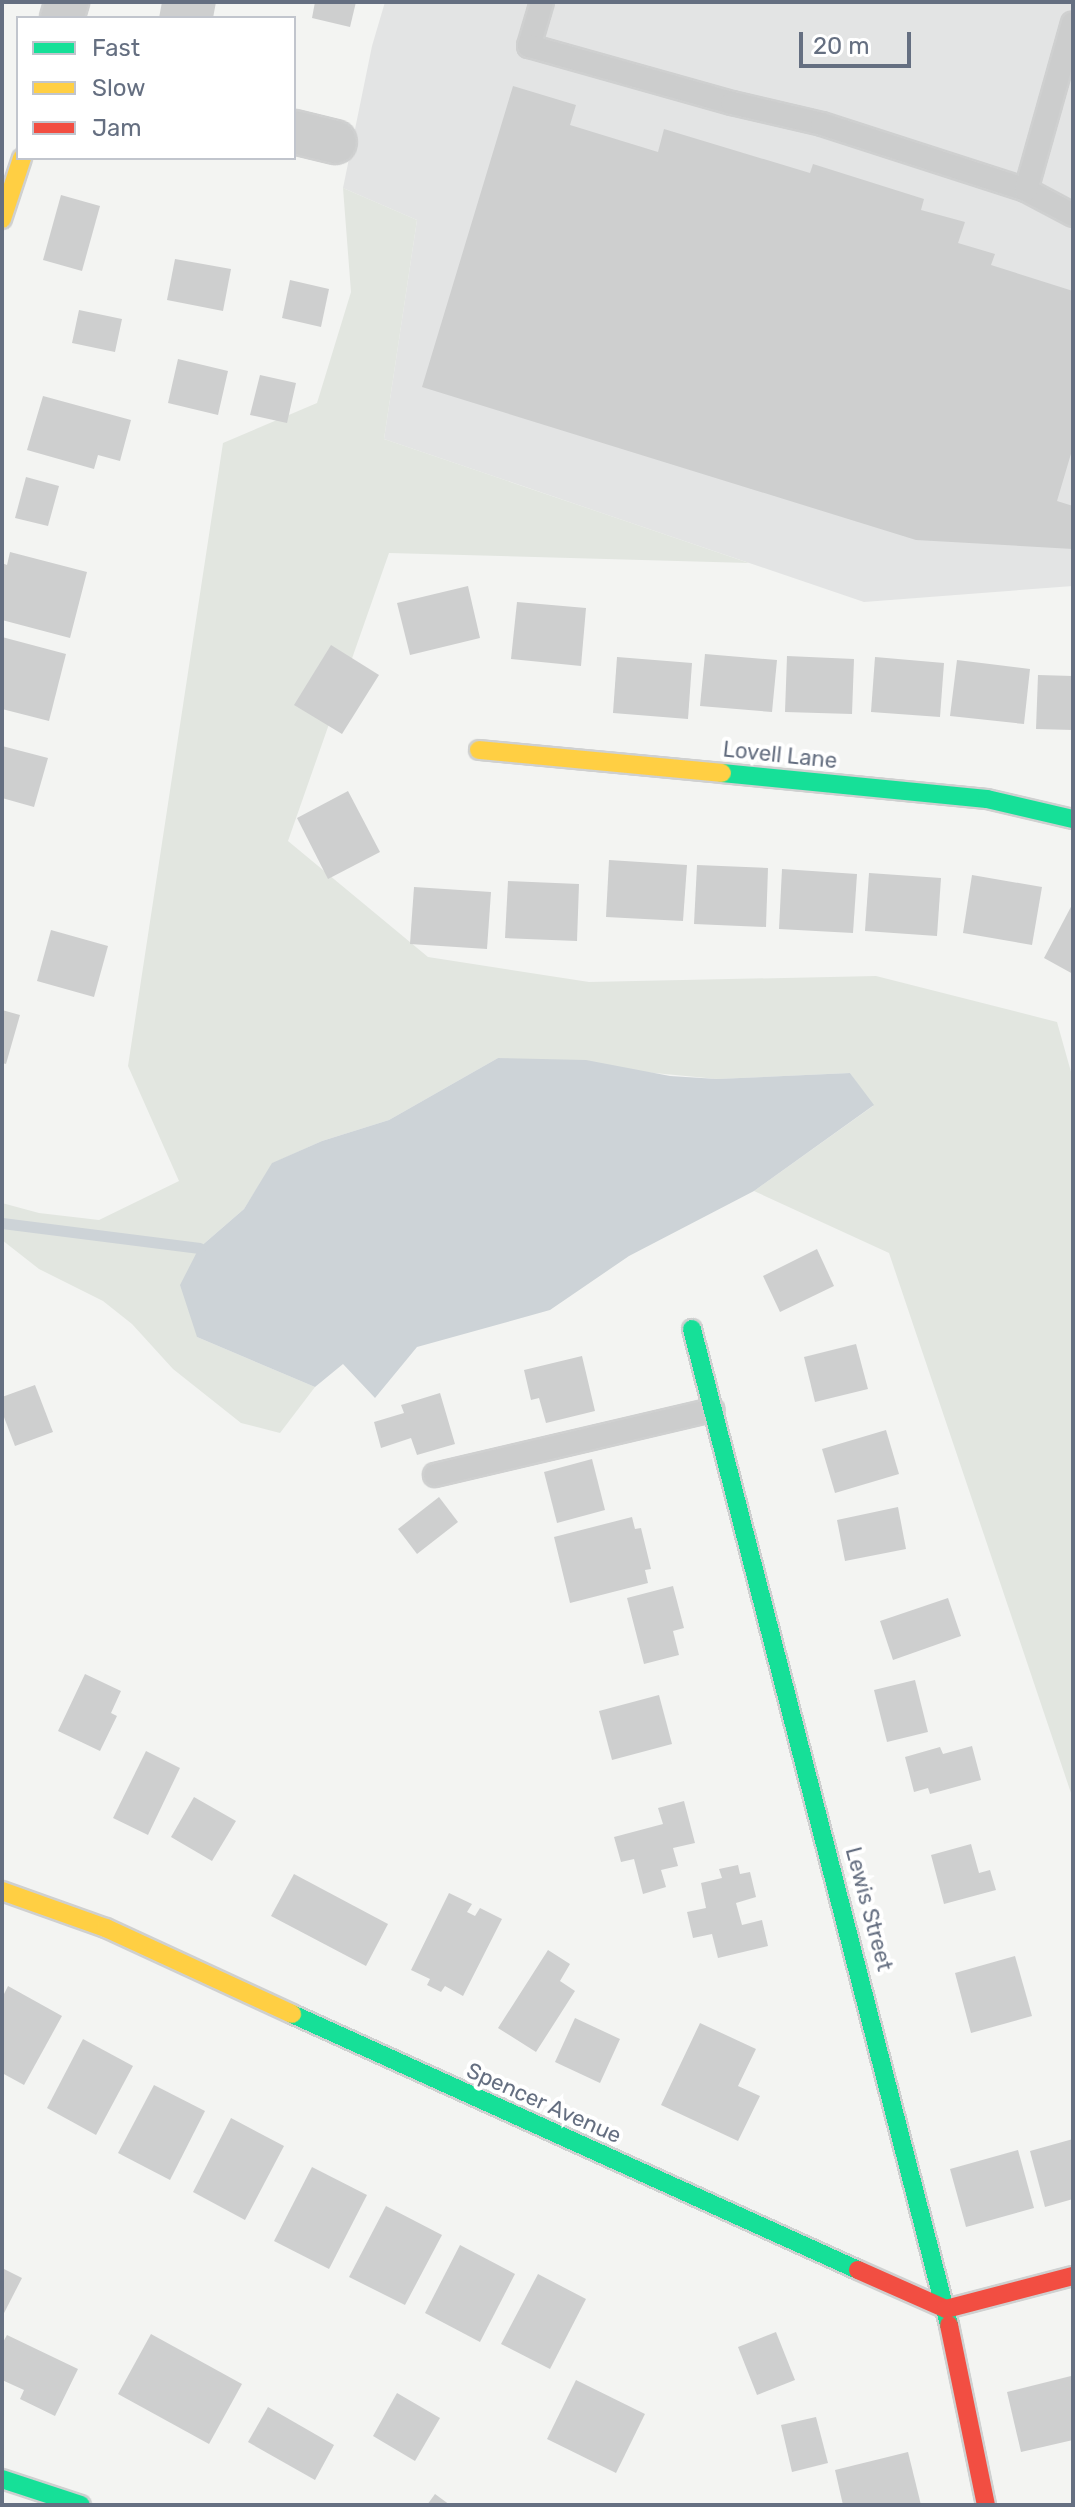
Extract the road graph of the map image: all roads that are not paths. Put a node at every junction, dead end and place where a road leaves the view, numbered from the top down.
1 (542, 2) edge
2 (1073, 23) edge
3 (296, 132) edge
4 (335, 142) dead end
5 (21, 160) edge
6 (1026, 190) junction
7 (1073, 215) edge
8 (2, 219) edge
9 (479, 750) dead end
10 (1073, 819) edge
11 (692, 1329) dead end
12 (713, 1410) junction
13 (435, 1475) dead end
14 (2, 1891) edge
15 (1073, 2276) edge
16 (946, 2309) junction
17 (2, 2479) edge
18 (81, 2505) edge
19 (986, 2505) edge

1 - 6 lane
2 - 6 lane
3 - 4 street
5 - 8 street
6 - 7 lane
9 - 10 street, Lovell Lane
11 - 12 street, Lewis Street
12 - 13 lane
12 - 16 street, Lewis Street
14 - 16 street, Spencer Avenue
15 - 16 street
16 - 19 street, Lewis Street
17 - 18 street

